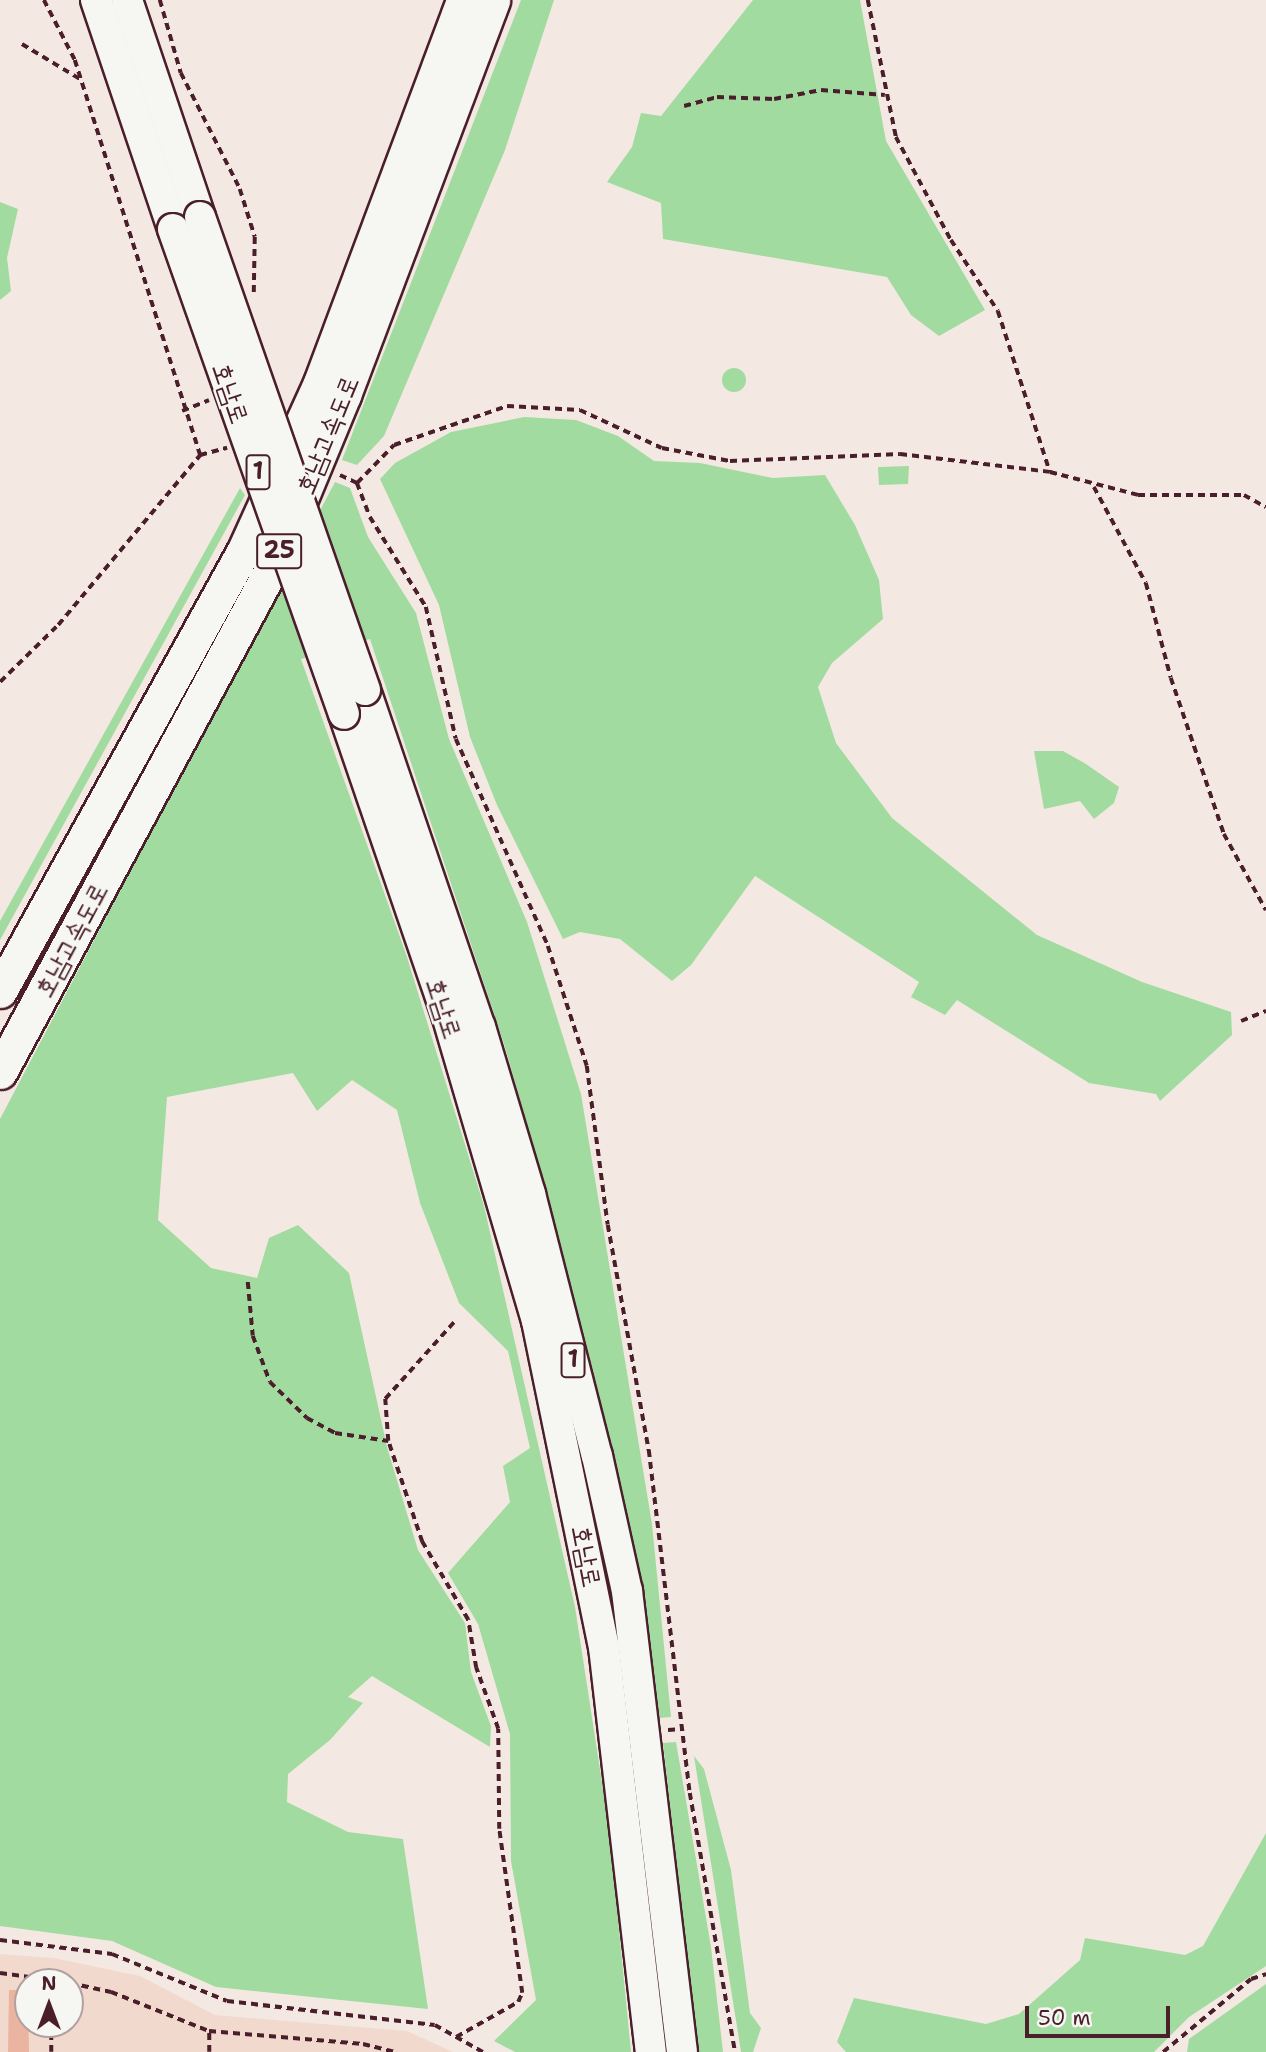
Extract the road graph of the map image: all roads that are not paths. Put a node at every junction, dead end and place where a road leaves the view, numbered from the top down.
1 (96, 0) edge
2 (127, 0) edge
3 (463, 0) edge
4 (493, 0) edge
5 (0, 990) edge
6 (0, 1072) edge
7 (651, 2052) edge
8 (682, 2052) edge

1 - 7 highway, 호남로 / 1, bridge
2 - 8 highway, 호남로 / 1, bridge
3 - 5 highway, 호남고속도로 / 25
4 - 6 highway, 호남고속도로 / 25

